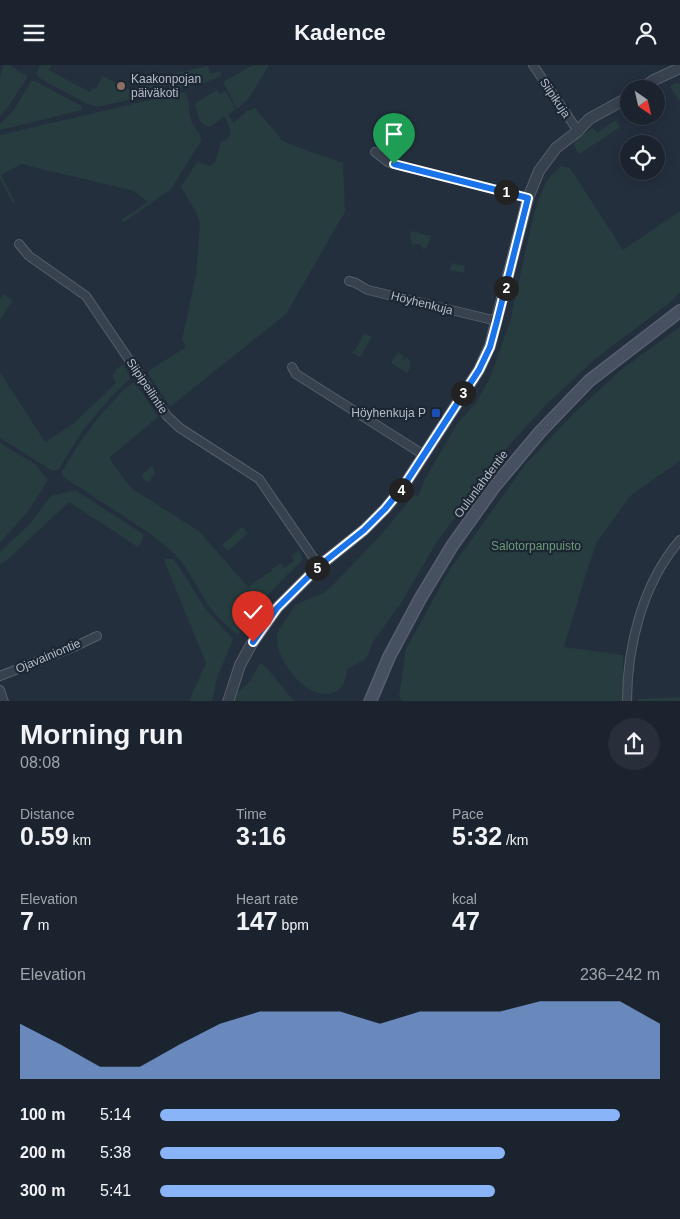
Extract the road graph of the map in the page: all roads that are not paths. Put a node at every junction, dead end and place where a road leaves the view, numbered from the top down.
1 (533, 65) edge
2 (671, 65) edge
3 (680, 68) edge
4 (654, 80) joint
5 (620, 102) edge
6 (578, 131) junction
7 (376, 151) dead end
8 (528, 198) junction
9 (19, 244) dead end
10 (349, 281) dead end
11 (680, 312) edge
12 (497, 321) junction
13 (292, 367) dead end
14 (424, 455) junction
15 (680, 540) edge
16 (672, 549) junction
17 (680, 554) edge
18 (319, 566) junction
19 (97, 636) dead end
20 (0, 676) edge
21 (0, 690) edge
22 (4, 701) edge
23 (228, 701) edge
24 (370, 701) edge
25 (627, 701) edge

1 - 6 street, Siipikuja
2 - 4 street
3 - 4 street
5 - 6 street
6 - 8 street
7 - 8 street
8 - 12 street
9 - 18 street, Siipipeilintie
10 - 12 street, Höyhenkuja
11 - 24 main road, Oulunlahdentie
12 - 14 street
13 - 14 street
14 - 18 street
15 - 16 street
16 - 17 street
16 - 25 street
18 - 23 street
19 - 20 street, Ojavainiontie
21 - 22 street

